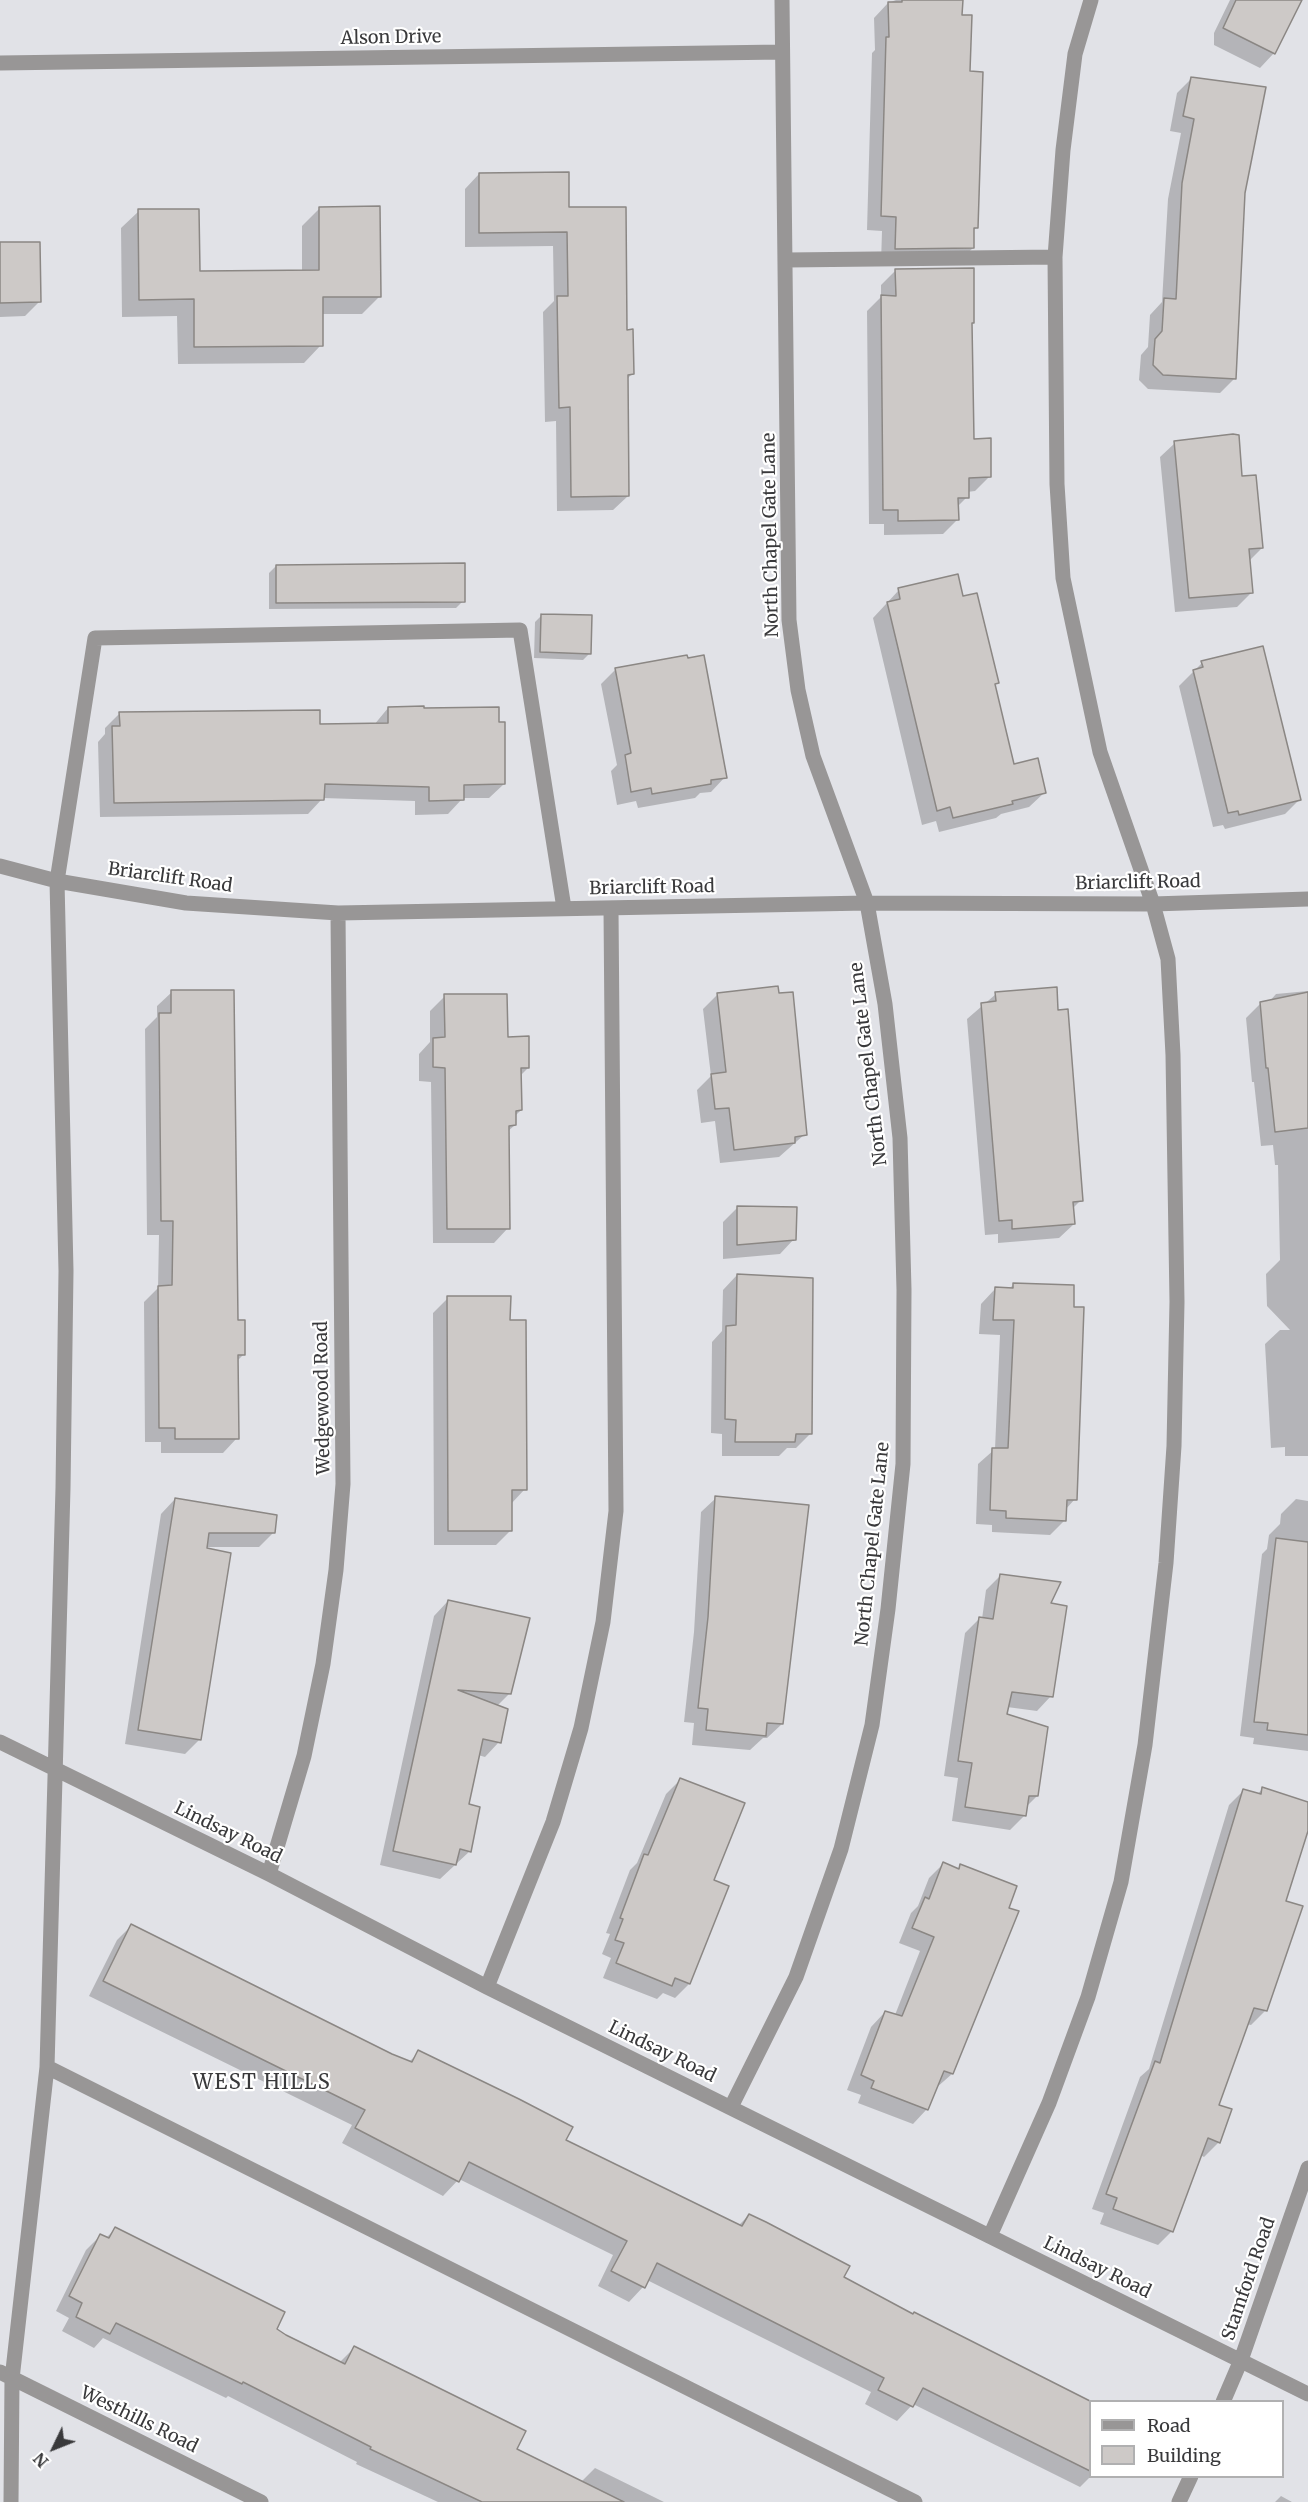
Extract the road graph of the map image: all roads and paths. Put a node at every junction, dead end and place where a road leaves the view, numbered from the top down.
1 (782, 0) edge
2 (1091, 0) edge
3 (782, 52) junction
4 (0, 63) edge
5 (1055, 257) junction
6 (787, 260) junction
7 (0, 866) edge
8 (57, 880) junction
9 (1308, 899) edge
10 (867, 903) junction
11 (1153, 904) junction
12 (564, 908) junction
13 (611, 909) junction
14 (338, 913) junction
15 (0, 1742) edge
16 (54, 1769) junction
17 (269, 1874) junction
18 (487, 1987) junction
19 (47, 2067) junction
20 (731, 2108) junction
21 (1308, 2168) edge
22 (990, 2236) junction
23 (1241, 2360) junction
24 (6, 2375) edge
25 (1308, 2394) edge
26 (1224, 2400) edge
27 (1190, 2478) edge
28 (11, 2502) edge
29 (261, 2502) edge
30 (915, 2502) edge
31 (1179, 2502) edge

1 - 3 street, North Chapel Gate Lane
2 - 5 street
3 - 4 street, Alson Drive
3 - 6 street, North Chapel Gate Lane
5 - 6 street
5 - 11 street
6 - 10 street, North Chapel Gate Lane
7 - 8 street, Briarclift Road
8 - 12 street
8 - 14 street, Briarclift Road
8 - 16 street
9 - 11 street, Briarclift Road
10 - 11 street, Briarclift Road
10 - 13 street, Briarclift Road
10 - 20 street, North Chapel Gate Lane
11 - 22 street
12 - 13 street, Briarclift Road
12 - 14 street, Briarclift Road
13 - 18 street
14 - 17 street, Wedgewood Road
15 - 16 street, Lindsay Road
16 - 17 street, Lindsay Road
16 - 19 street
17 - 18 street, Lindsay Road
18 - 20 street, Lindsay Road
19 - 24 street
19 - 30 street
20 - 22 street, Lindsay Road
21 - 23 street, Stamford Road
22 - 23 street, Lindsay Road
23 - 25 street, Lindsay Road
23 - 26 street, Stamford Road
24 - 28 street
24 - 29 street, Westhills Road
27 - 31 street

